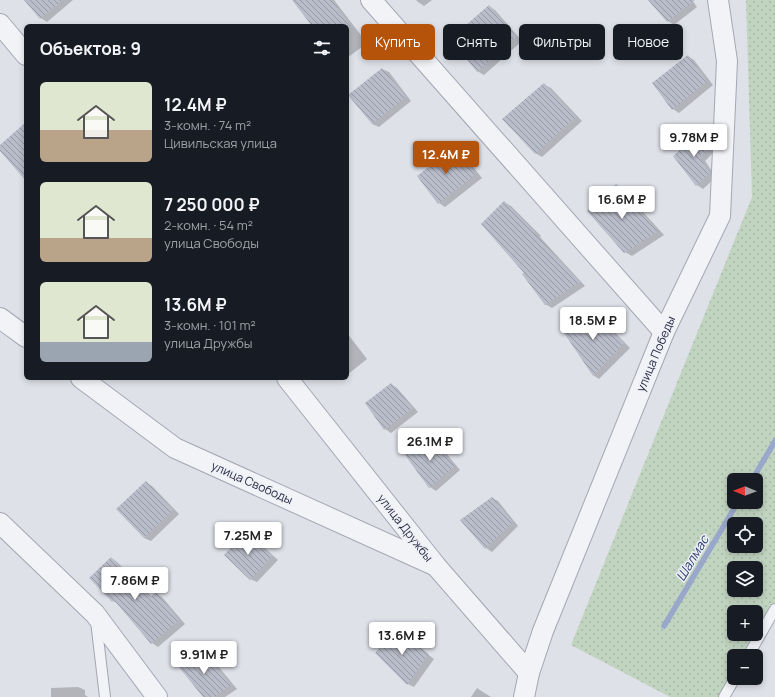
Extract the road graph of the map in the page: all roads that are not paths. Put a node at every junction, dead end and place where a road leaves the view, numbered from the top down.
1 (371, 0) edge
2 (718, 0) edge
3 (0, 24) edge
4 (24, 53) edge
5 (0, 318) edge
6 (664, 332) junction
7 (24, 336) edge
8 (84, 380) edge
9 (288, 380) edge
10 (0, 523) edge
11 (436, 566) junction
12 (775, 609) edge
13 (95, 614) junction
14 (752, 649) edge
15 (529, 673) junction
16 (731, 685) edge
17 (104, 697) edge
18 (157, 697) edge
19 (524, 697) edge
20 (724, 697) edge

1 - 6 street
2 - 6 street, улица Победы
3 - 4 street
5 - 7 street
6 - 15 street, улица Победы
8 - 11 street, улица Свободы
9 - 11 street, улица Дружбы
10 - 13 street
11 - 15 street, улица Дружбы
12 - 14 lane
13 - 17 lane
13 - 18 street
15 - 19 street, улица Победы
16 - 20 lane

